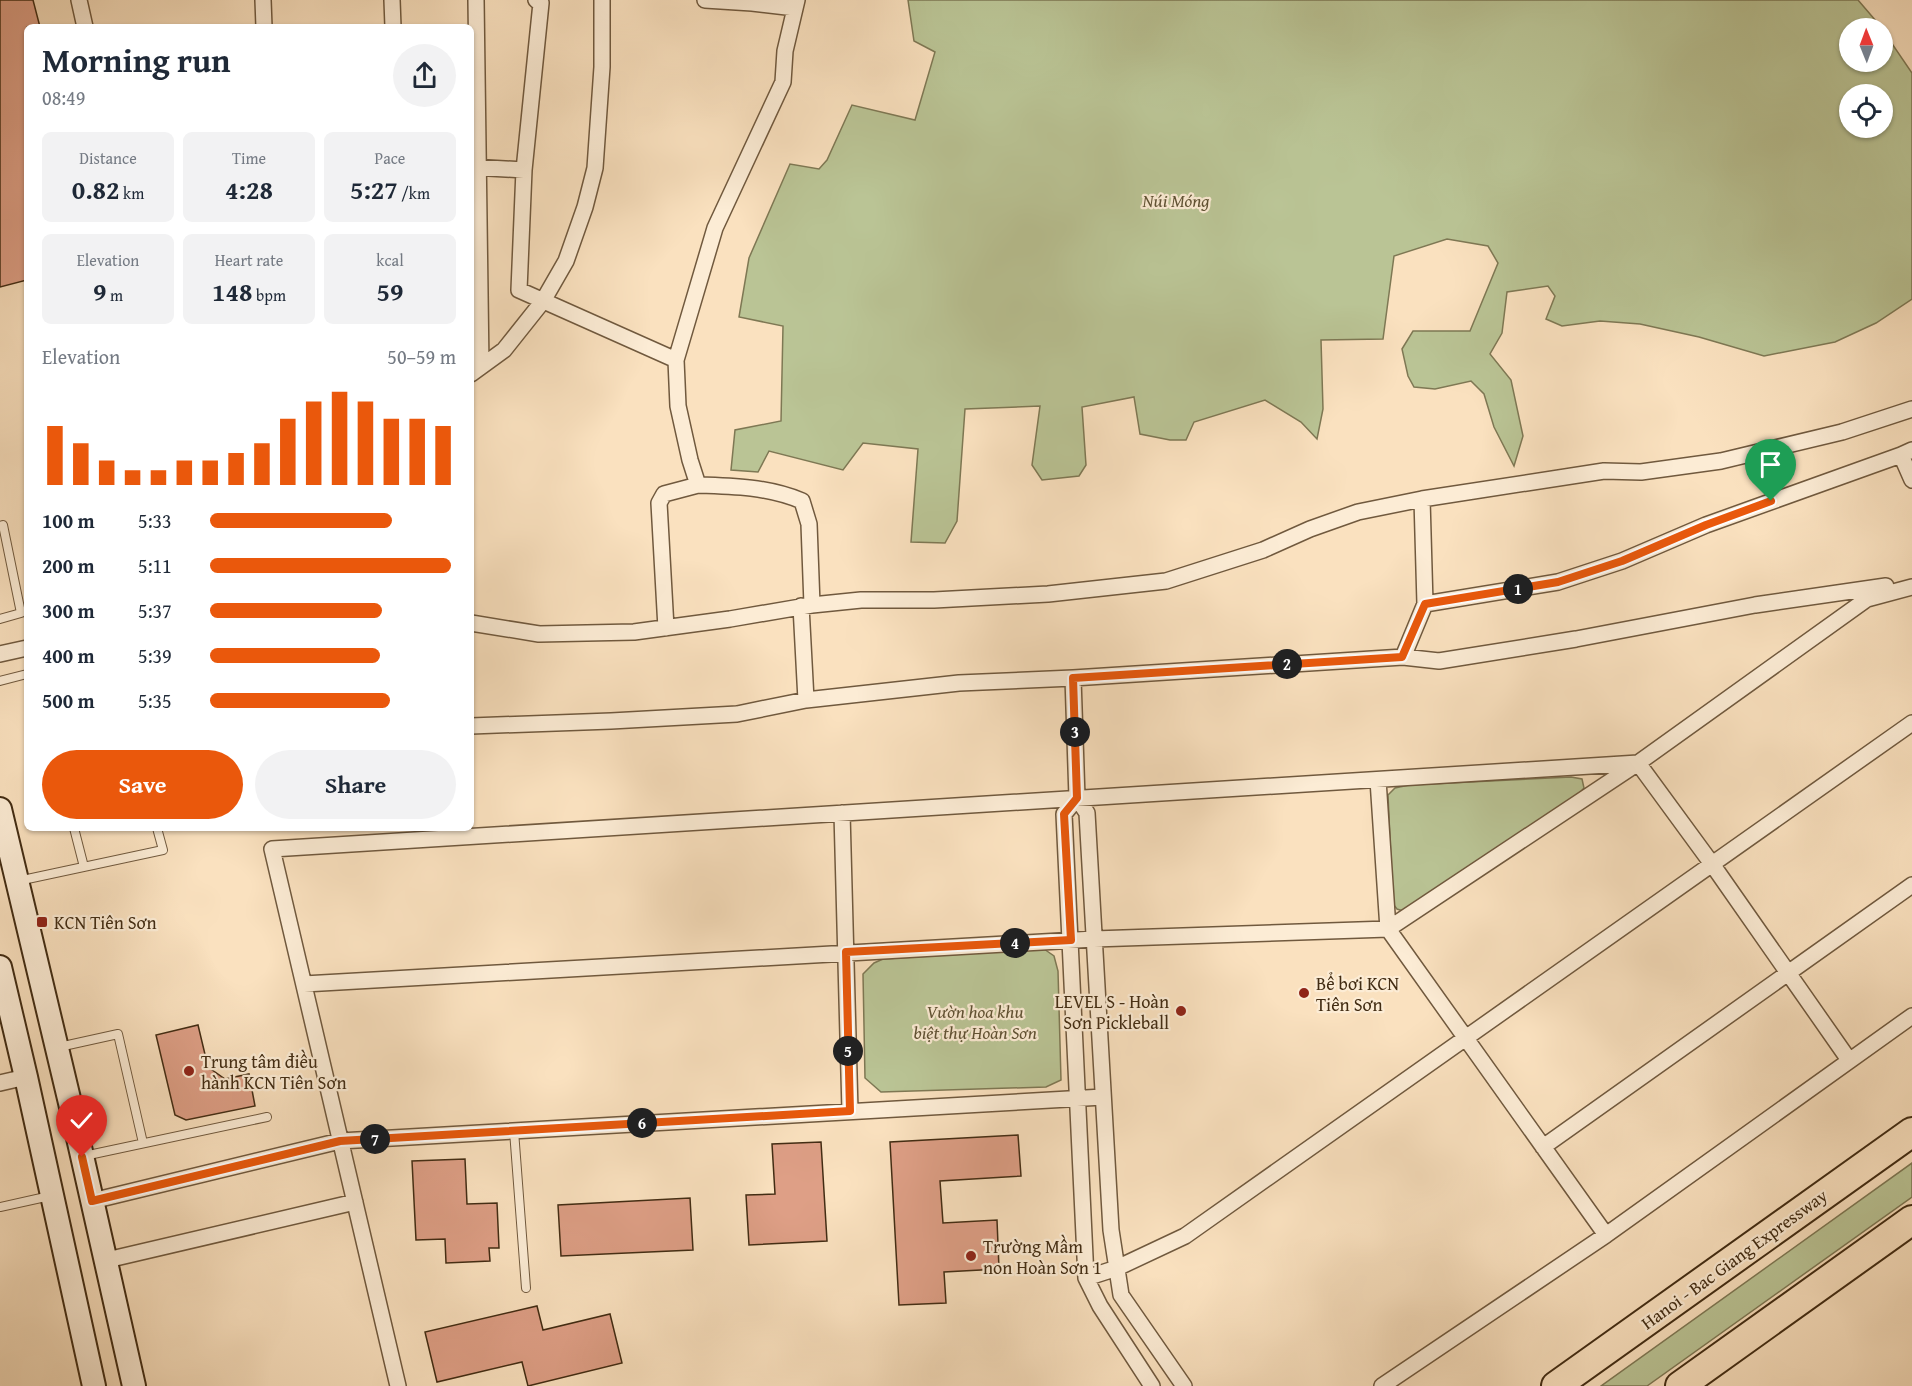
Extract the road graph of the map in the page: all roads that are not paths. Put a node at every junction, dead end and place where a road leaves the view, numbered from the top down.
1 (79, 0) edge
2 (263, 0) edge
3 (392, 0) edge
4 (476, 0) edge
5 (536, 0) edge
6 (602, 0) edge
7 (705, 0) edge
8 (796, 4) edge
9 (84, 24) edge
10 (262, 24) edge
11 (393, 24) edge
12 (475, 168) edge
13 (524, 170) junction
14 (543, 301) junction
15 (676, 360) junction
16 (476, 370) edge
17 (1912, 409) edge
18 (1907, 453) edge
19 (1912, 480) edge
20 (699, 485) junction
21 (1422, 499) junction
22 (0, 526) edge
23 (1912, 582) edge
24 (1912, 587) edge
25 (1425, 604) junction
26 (806, 605) junction
27 (0, 618) edge
28 (474, 623) edge
29 (666, 628) junction
30 (24, 649) edge
31 (0, 654) edge
32 (1402, 657) junction
33 (24, 675) edge
34 (1073, 678) junction
35 (0, 681) edge
36 (806, 700) junction
37 (1912, 723) edge
38 (474, 726) edge
39 (1638, 763) junction
40 (1378, 780) junction
41 (1077, 798) junction
42 (0, 809) edge
43 (842, 813) junction
44 (75, 831) edge
45 (158, 831) edge
46 (1712, 864) junction
47 (84, 867) junction
48 (17, 881) junction
49 (1912, 885) edge
50 (1388, 929) junction
51 (1094, 939) junction
52 (1071, 940) junction
53 (846, 952) junction
54 (0, 967) edge
55 (1789, 973) junction
56 (304, 984) junction
57 (1912, 1016) edge
58 (1465, 1037) junction
59 (59, 1059) junction
60 (1849, 1060) junction
61 (26, 1077) junction
62 (0, 1083) edge
63 (1103, 1097) junction
64 (1078, 1098) junction
65 (850, 1111) junction
66 (267, 1117) dead end
67 (513, 1131) junction
68 (1912, 1132) edge
69 (340, 1141) junction
70 (143, 1143) junction
71 (1543, 1147) junction
72 (82, 1157) junction
73 (52, 1196) junction
74 (92, 1201) junction
75 (355, 1202) junction
76 (0, 1207) edge
77 (1912, 1220) edge
78 (1606, 1236) junction
79 (106, 1260) junction
80 (1117, 1268) junction
81 (1086, 1278) junction
82 (526, 1288) dead end
83 (94, 1386) edge
84 (134, 1386) edge
85 (398, 1386) edge
86 (1152, 1386) edge
87 (1184, 1386) edge
88 (1382, 1386) edge
89 (1556, 1386) edge
90 (1680, 1386) edge

1 - 9 street
2 - 10 street
3 - 11 street
4 - 12 street
5 - 13 street
6 - 14 street
7 - 8 street
8 - 15 street
12 - 13 street
12 - 16 street
13 - 14 street
14 - 15 street
14 - 16 street
15 - 20 street
17 - 21 street
18 - 19 street
18 - 25 street
20 - 26 street
20 - 29 street
21 - 25 street
21 - 26 street
22 - 27 lane
23 - 32 street
24 - 39 street
25 - 32 street
26 - 29 street
26 - 36 street
28 - 29 street
30 - 31 street
32 - 34 street
33 - 35 lane
34 - 36 street
34 - 41 street
36 - 38 street
37 - 46 street
39 - 40 street
39 - 46 street
39 - 50 street
40 - 41 street
40 - 50 street
41 - 43 street
41 - 51 street
41 - 52 street
42 - 48 main road
43 - 53 street
43 - 56 street
44 - 47 lane
45 - 47 lane
46 - 55 street
46 - 58 street
47 - 48 lane
48 - 59 main road
49 - 55 street
50 - 51 street
50 - 58 street
51 - 52 street
51 - 63 street
52 - 53 street
52 - 64 street
53 - 56 street
53 - 65 street
54 - 61 main road
55 - 60 street
55 - 71 street
56 - 69 street
57 - 60 street
58 - 71 street
58 - 80 street
59 - 61 main road
59 - 70 lane
59 - 72 main road
60 - 78 street
61 - 62 street
61 - 73 main road
63 - 64 street
63 - 80 street
64 - 65 street
64 - 81 street
65 - 67 street
66 - 70 lane
67 - 69 street
67 - 82 lane
68 - 89 highway, Hanoi - Bac Giang Expressway
69 - 74 street
69 - 75 street
70 - 72 lane
71 - 78 street
72 - 74 main road
73 - 76 lane
73 - 83 main road
74 - 79 main road
75 - 79 street
75 - 85 street
77 - 90 highway
78 - 88 street
79 - 84 main road
80 - 81 street
80 - 87 street
81 - 86 street

